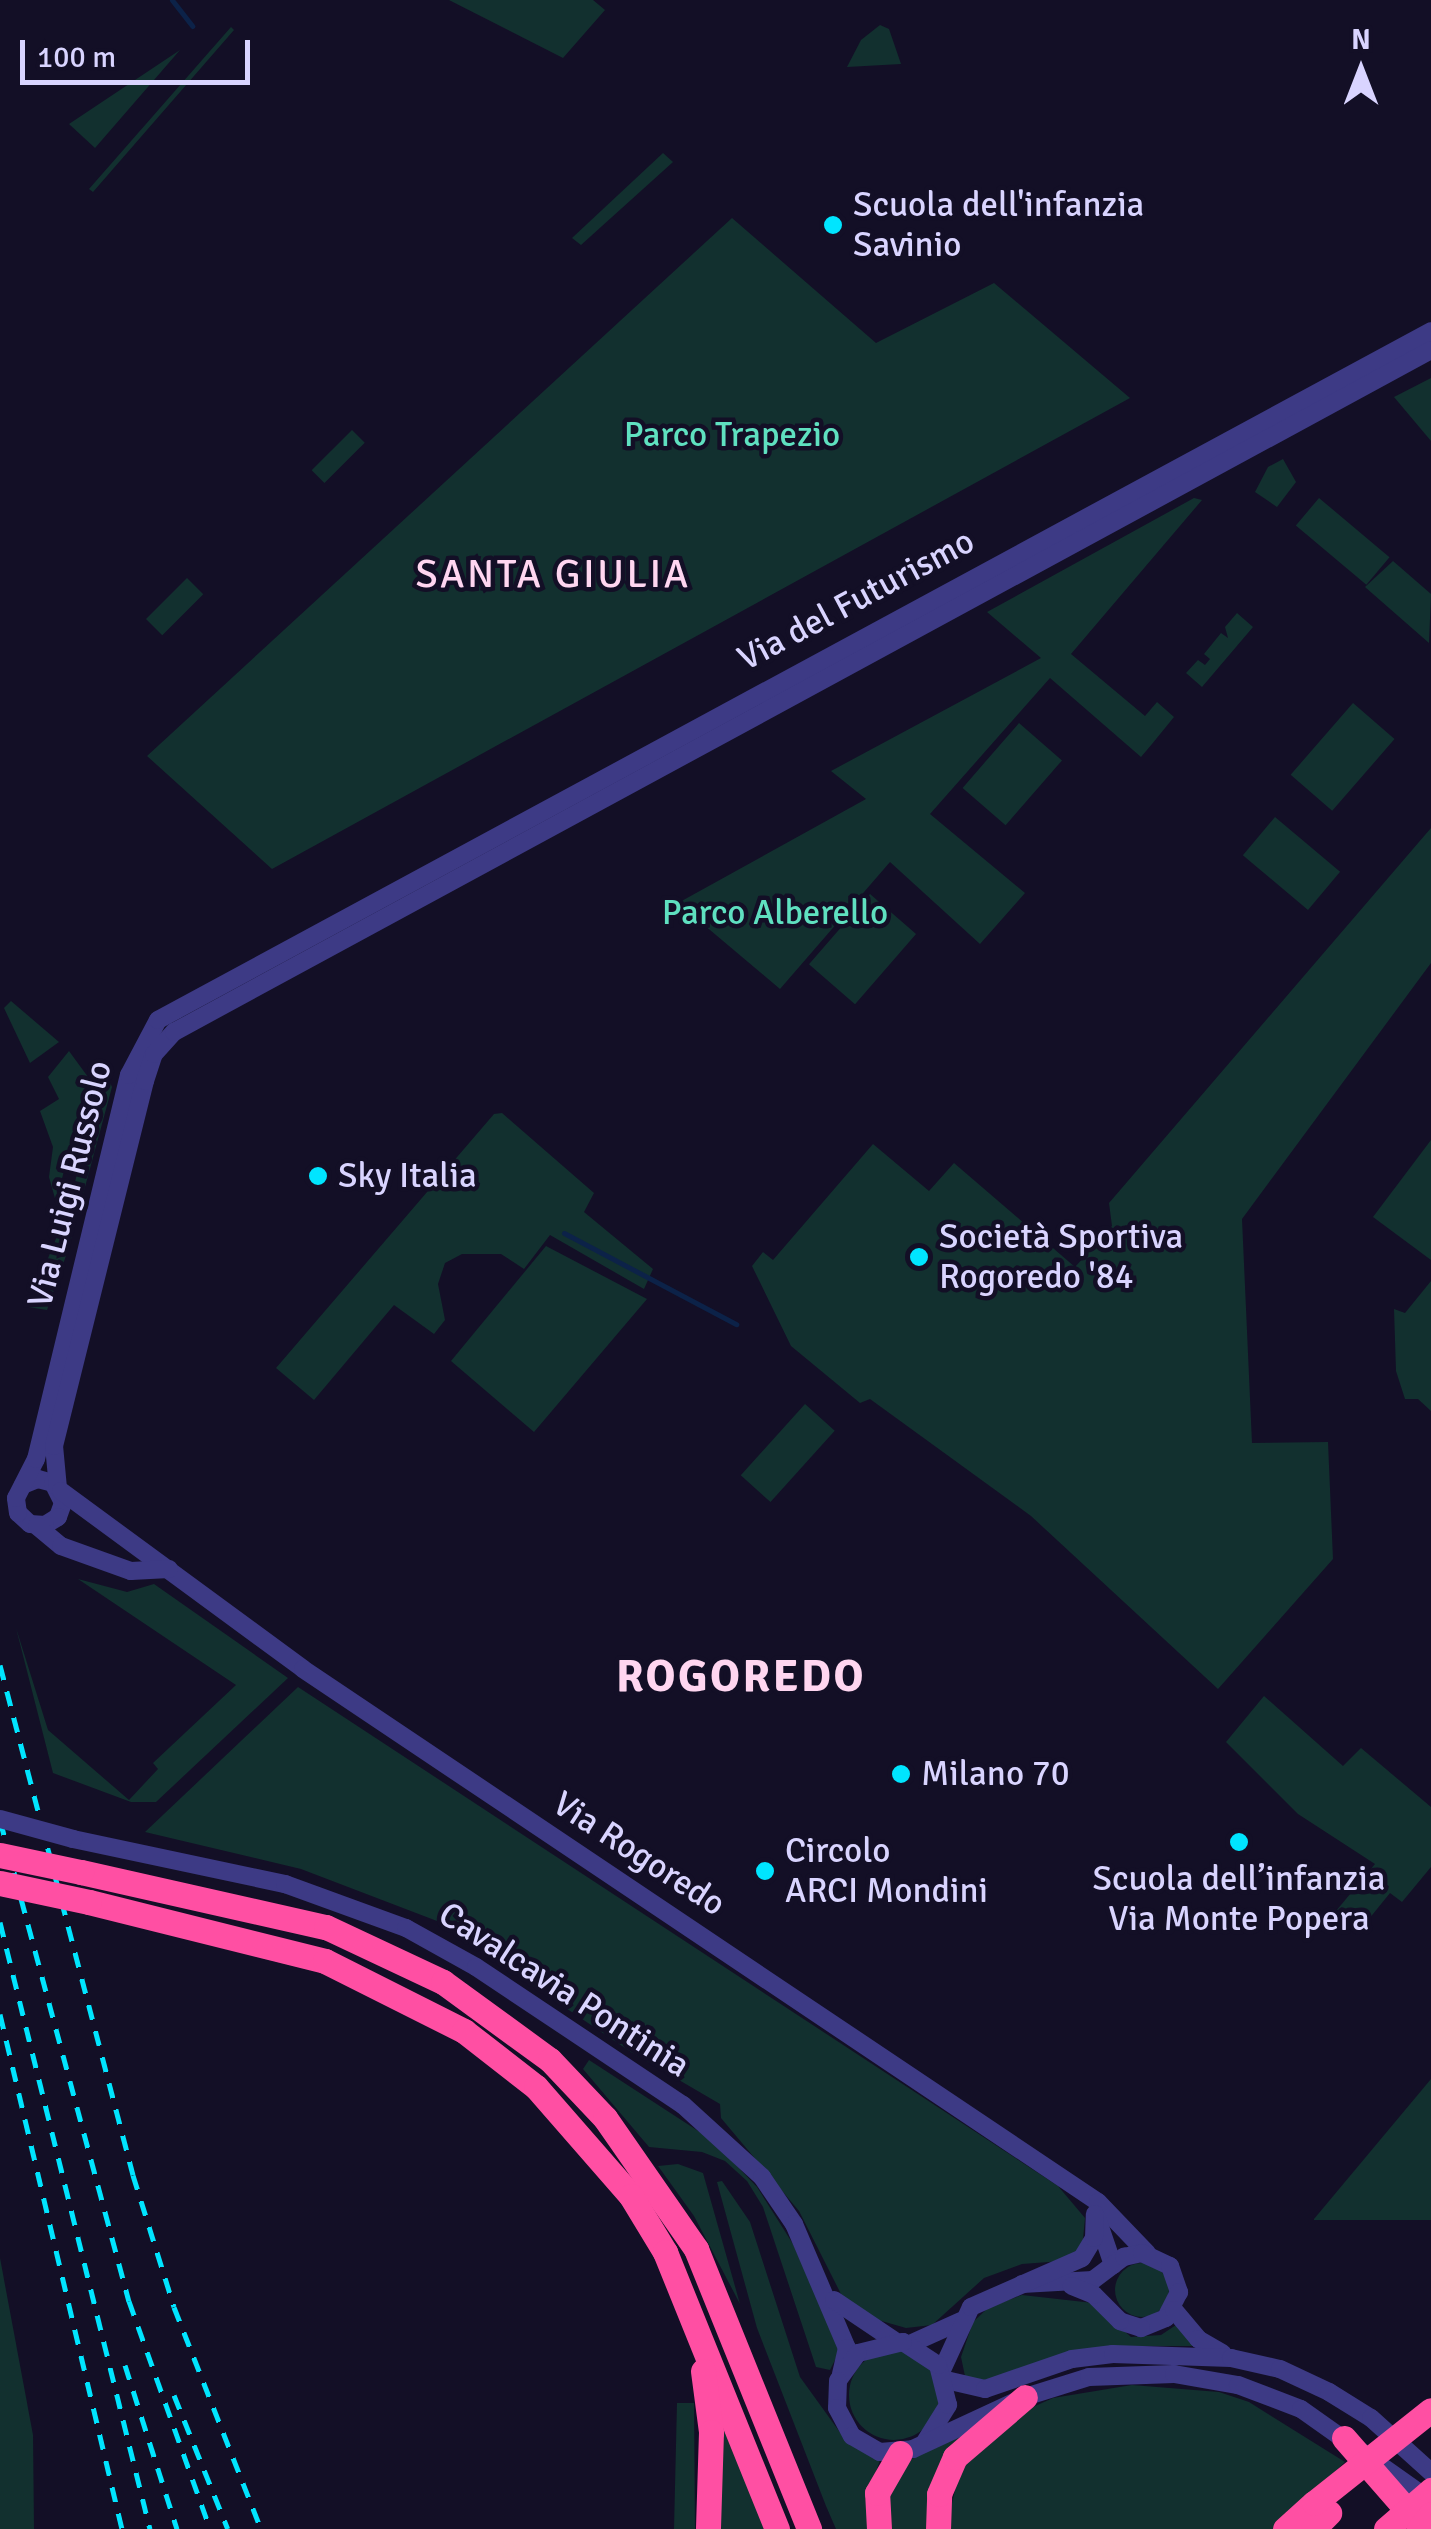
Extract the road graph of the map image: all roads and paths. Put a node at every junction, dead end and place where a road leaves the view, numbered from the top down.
1 (1431, 331) edge
2 (1431, 350) edge
3 (315, 931) joint
4 (332, 946) joint
5 (23, 1485) junction
6 (59, 1489) junction
7 (37, 1526) junction
8 (119, 1534) junction
9 (70, 1550) junction
10 (170, 1569) junction
11 (0, 1819) edge
12 (0, 1855) edge
13 (0, 1883) edge
14 (1078, 2188) junction
15 (1095, 2214) junction
16 (1147, 2253) junction
17 (1112, 2267) junction
18 (1022, 2284) junction
19 (1072, 2286) junction
20 (830, 2296) junction
21 (1106, 2304) junction
22 (1174, 2310) junction
23 (691, 2312) junction
24 (961, 2320) junction
25 (903, 2343) junction
26 (1231, 2358) junction
27 (841, 2374) junction
28 (944, 2375) junction
29 (1025, 2396) junction
30 (1431, 2412) edge
31 (1344, 2438) junction
32 (926, 2442) junction
33 (777, 2446) junction
34 (900, 2453) junction
35 (1431, 2472) edge
36 (1431, 2490) edge
37 (1431, 2501) edge
38 (1431, 2514) edge
39 (1318, 2515) edge
40 (708, 2529) edge
41 (777, 2529) edge
42 (809, 2529) edge
43 (824, 2529) edge
44 (879, 2529) edge
45 (938, 2529) edge
46 (1285, 2529) edge
47 (1386, 2529) edge
48 (1421, 2529) edge

1 - 3 street, Via del Futurismo
2 - 4 street, Via del Futurismo
3 - 5 street, Via Luigi Russolo
4 - 6 street, Via Luigi Russolo
5 - 6 street
5 - 7 street
6 - 7 street
6 - 8 street, Via Rogoredo
7 - 9 street
8 - 9 street
8 - 10 street, Via Rogoredo
9 - 10 street
10 - 14 street, Via Rogoredo
11 - 20 street, Cavalcavia Pontinia, bridge
12 - 33 highway, bridge
13 - 23 highway, bridge
14 - 15 street, Via Rogoredo
14 - 16 street, Via Rogoredo
15 - 17 street, Via Rogoredo
15 - 18 street
16 - 17 street
16 - 22 street, Via Rogoredo
17 - 19 street
17 - 21 street, Via Rogoredo
18 - 19 street
18 - 24 street
19 - 21 street
20 - 25 street, Cavalcavia Pontinia
20 - 27 street, Cavalcavia Pontinia
21 - 22 street
22 - 26 street
23 - 40 highway
23 - 41 highway
24 - 25 street
24 - 28 street
25 - 27 street
25 - 28 street
26 - 28 street
26 - 35 street
27 - 34 street
28 - 32 street
29 - 31 street
29 - 32 street
29 - 45 highway
30 - 39 highway, bridge
31 - 37 street
31 - 48 highway
32 - 34 street
33 - 42 highway
33 - 43 highway
34 - 44 highway
36 - 47 highway, bridge
38 - 48 highway, bridge
39 - 46 highway

